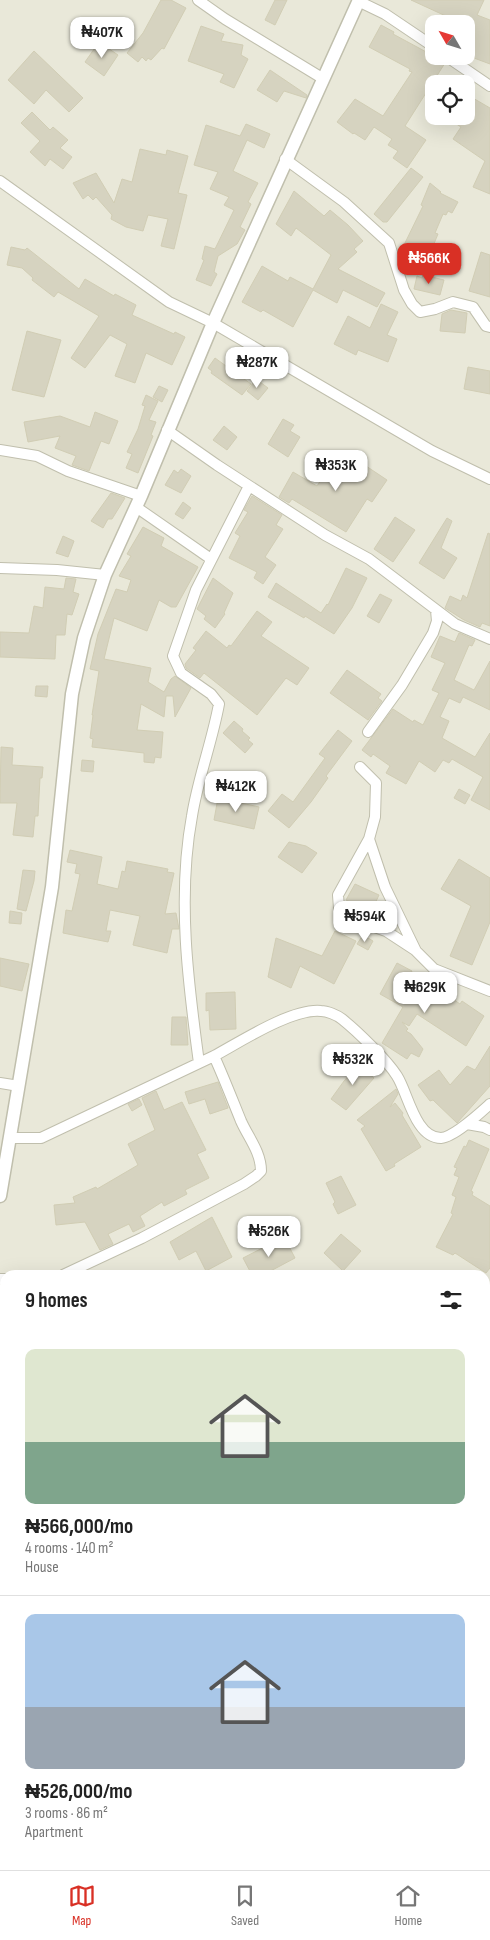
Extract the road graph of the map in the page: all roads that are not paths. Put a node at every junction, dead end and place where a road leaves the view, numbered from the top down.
1 (198, 0) edge
2 (359, 1) edge
3 (425, 41) edge
4 (459, 65) edge
5 (322, 78) junction
6 (490, 86) edge
7 (285, 160) junction
8 (0, 181) edge
9 (213, 323) junction
10 (490, 327) edge
11 (167, 430) junction
12 (0, 450) edge
13 (490, 479) edge
14 (249, 486) junction
15 (138, 501) junction
16 (211, 560) junction
17 (0, 568) edge
18 (105, 575) junction
19 (436, 610) junction
20 (490, 640) edge
21 (368, 732) dead end
22 (360, 767) dead end
23 (369, 839) junction
24 (416, 951) junction
25 (490, 991) edge
26 (214, 1056) junction
27 (199, 1063) junction
28 (0, 1083) edge
29 (19, 1086) junction
30 (490, 1104) edge
31 (468, 1124) junction
32 (490, 1130) edge
33 (10, 1138) junction
34 (0, 1196) edge
35 (74, 1270) edge

1 - 5 street
2 - 3 street
2 - 5 street
4 - 6 street
5 - 7 street
7 - 9 street
7 - 10 street
8 - 9 street
9 - 11 street
9 - 13 street
11 - 14 street
11 - 15 street
12 - 15 street
14 - 16 street
14 - 19 street
15 - 16 street
15 - 18 street
16 - 27 street
17 - 18 street
18 - 29 street
19 - 20 street
19 - 21 street
22 - 23 street
23 - 24 street
23 - 24 street
24 - 25 street
26 - 27 street
26 - 31 street
26 - 35 street
27 - 33 street
28 - 29 street
29 - 33 street
30 - 31 street
31 - 32 street
33 - 34 street

